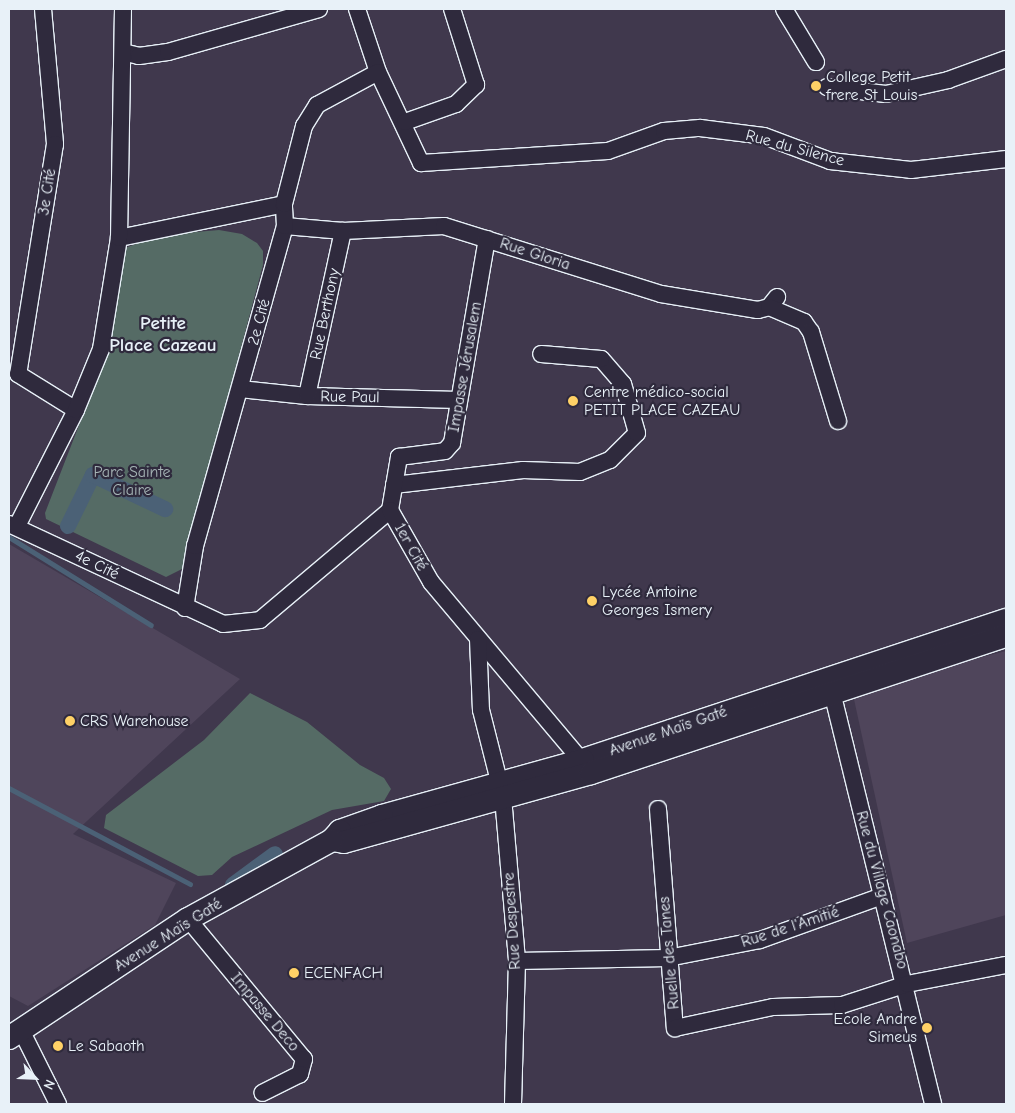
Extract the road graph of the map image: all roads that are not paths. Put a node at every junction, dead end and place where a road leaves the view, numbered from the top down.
1 (44, 9) edge
2 (123, 9) edge
3 (319, 9) edge
4 (357, 9) edge
5 (452, 9) edge
6 (784, 9) edge
7 (123, 52) junction
8 (1006, 59) edge
9 (816, 62) dead end
10 (380, 75) junction
11 (827, 87) dead end
12 (405, 122) junction
13 (1006, 159) edge
14 (284, 204) junction
15 (285, 226) junction
16 (342, 231) junction
17 (119, 238) junction
18 (487, 238) junction
19 (541, 354) dead end
20 (240, 389) junction
21 (307, 396) junction
22 (459, 400) junction
23 (76, 410) junction
24 (838, 421) dead end
25 (394, 485) junction
26 (390, 510) junction
27 (13, 525) edge
28 (185, 608) junction
29 (1006, 620) edge
30 (1006, 636) edge
31 (478, 639) junction
32 (830, 684) junction
33 (587, 767) junction
34 (500, 792) junction
35 (658, 809) dead end
36 (882, 896) junction
37 (188, 919) junction
38 (668, 958) junction
39 (517, 961) junction
40 (1006, 965) edge
41 (907, 984) junction
42 (15, 1034) edge
43 (262, 1093) dead end
44 (58, 1104) edge
45 (512, 1104) edge
46 (933, 1104) edge

1 - 23 street, 3e Cité
2 - 7 street
3 - 7 street
4 - 10 street
5 - 12 street
6 - 9 street
7 - 17 street
8 - 11 street
10 - 12 street
10 - 14 street, 2e Cité
12 - 13 street, Rue du Silence
14 - 15 street, 2e Cité
14 - 17 street
15 - 16 street, Rue Gloria
15 - 20 street, 2e Cité
16 - 18 street, Rue Gloria
16 - 21 street, Rue Berthony
17 - 23 street
18 - 22 street, Impasse Jérusalem
18 - 24 street, Rue Gloria
19 - 25 street
20 - 21 street, Rue Paul
20 - 28 street, 2e Cité
21 - 22 street, Rue Paul
22 - 25 street, Impasse Jérusalem
23 - 27 street
25 - 26 street, Impasse Jérusalem
26 - 28 street, 1er Cité
26 - 31 street, 1er Cité
27 - 28 street, 4e Cité
29 - 32 street, Avenue Maïs Gaté
30 - 32 street, Avenue Maïs Gaté
31 - 33 street, 1er Cité
31 - 34 street, Rue Despestre
32 - 33 street, Avenue Maïs Gaté
32 - 36 street, Rue du Village Caonabo
33 - 34 street, Avenue Maïs Gaté
34 - 37 street, Avenue Maïs Gaté
34 - 39 street, Rue Despestre
35 - 38 street, Ruelle des Tanes
36 - 38 street, Rue de l'Amitié
36 - 41 street, Rue du Village Caonabo
37 - 42 street, Avenue Maïs Gaté
37 - 43 street, Impasse Deco
38 - 39 street, Rue de l'Amitié
38 - 41 street, Ruelle des Tanes
39 - 45 street, Rue Despestre
40 - 41 street, Ruelle des Tanes
41 - 46 street, Rue du Village Caonabo
42 - 44 street

